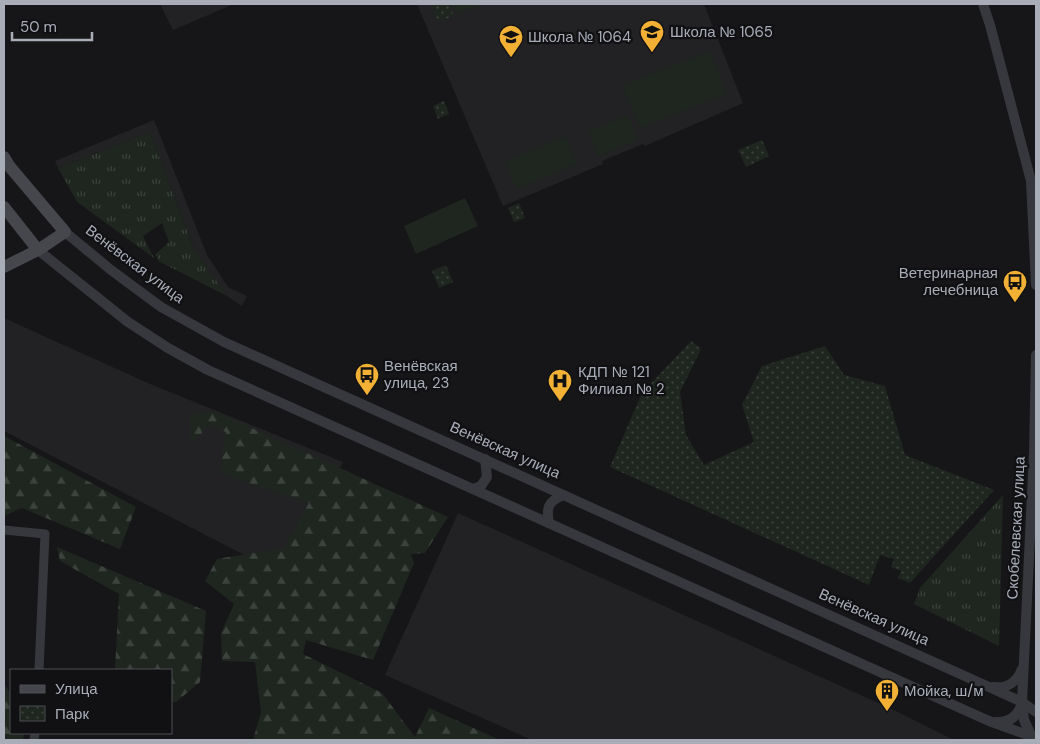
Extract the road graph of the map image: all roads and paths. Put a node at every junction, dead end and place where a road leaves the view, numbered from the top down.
1 (982, 4) edge
2 (4, 157) edge
3 (1034, 182) edge
4 (4, 207) edge
5 (65, 232) junction
6 (38, 250) junction
7 (4, 267) edge
8 (1036, 285) edge
9 (1036, 355) edge
10 (1036, 430) edge
11 (485, 459) junction
12 (473, 489) junction
13 (564, 494) junction
14 (1036, 513) edge
15 (549, 523) junction
16 (1031, 526) junction
17 (4, 530) edge
18 (1025, 663) junction
19 (39, 669) edge
20 (990, 687) junction
21 (1022, 702) junction
22 (1036, 712) edge
23 (989, 721) junction
24 (1034, 738) edge

1 - 3 street
2 - 5 main road, Венёвская улица
3 - 8 street
4 - 6 main road
5 - 6 main road
5 - 11 street, Венёвская улица
6 - 7 main road
6 - 12 street
9 - 10 street, Скобелевская улица
10 - 16 street, Скобелевская улица
11 - 12 street
11 - 13 street, Венёвская улица
12 - 15 street
13 - 15 street
13 - 20 street, Венёвская улица
14 - 16 street
15 - 23 street
16 - 18 street, Скобелевская улица
17 - 19 street
18 - 20 street
18 - 21 street, Скобелевская улица
20 - 21 street, Венёвская улица
21 - 22 street, Венёвская улица
21 - 23 street
21 - 24 street, Скобелевская улица
23 - 24 street

